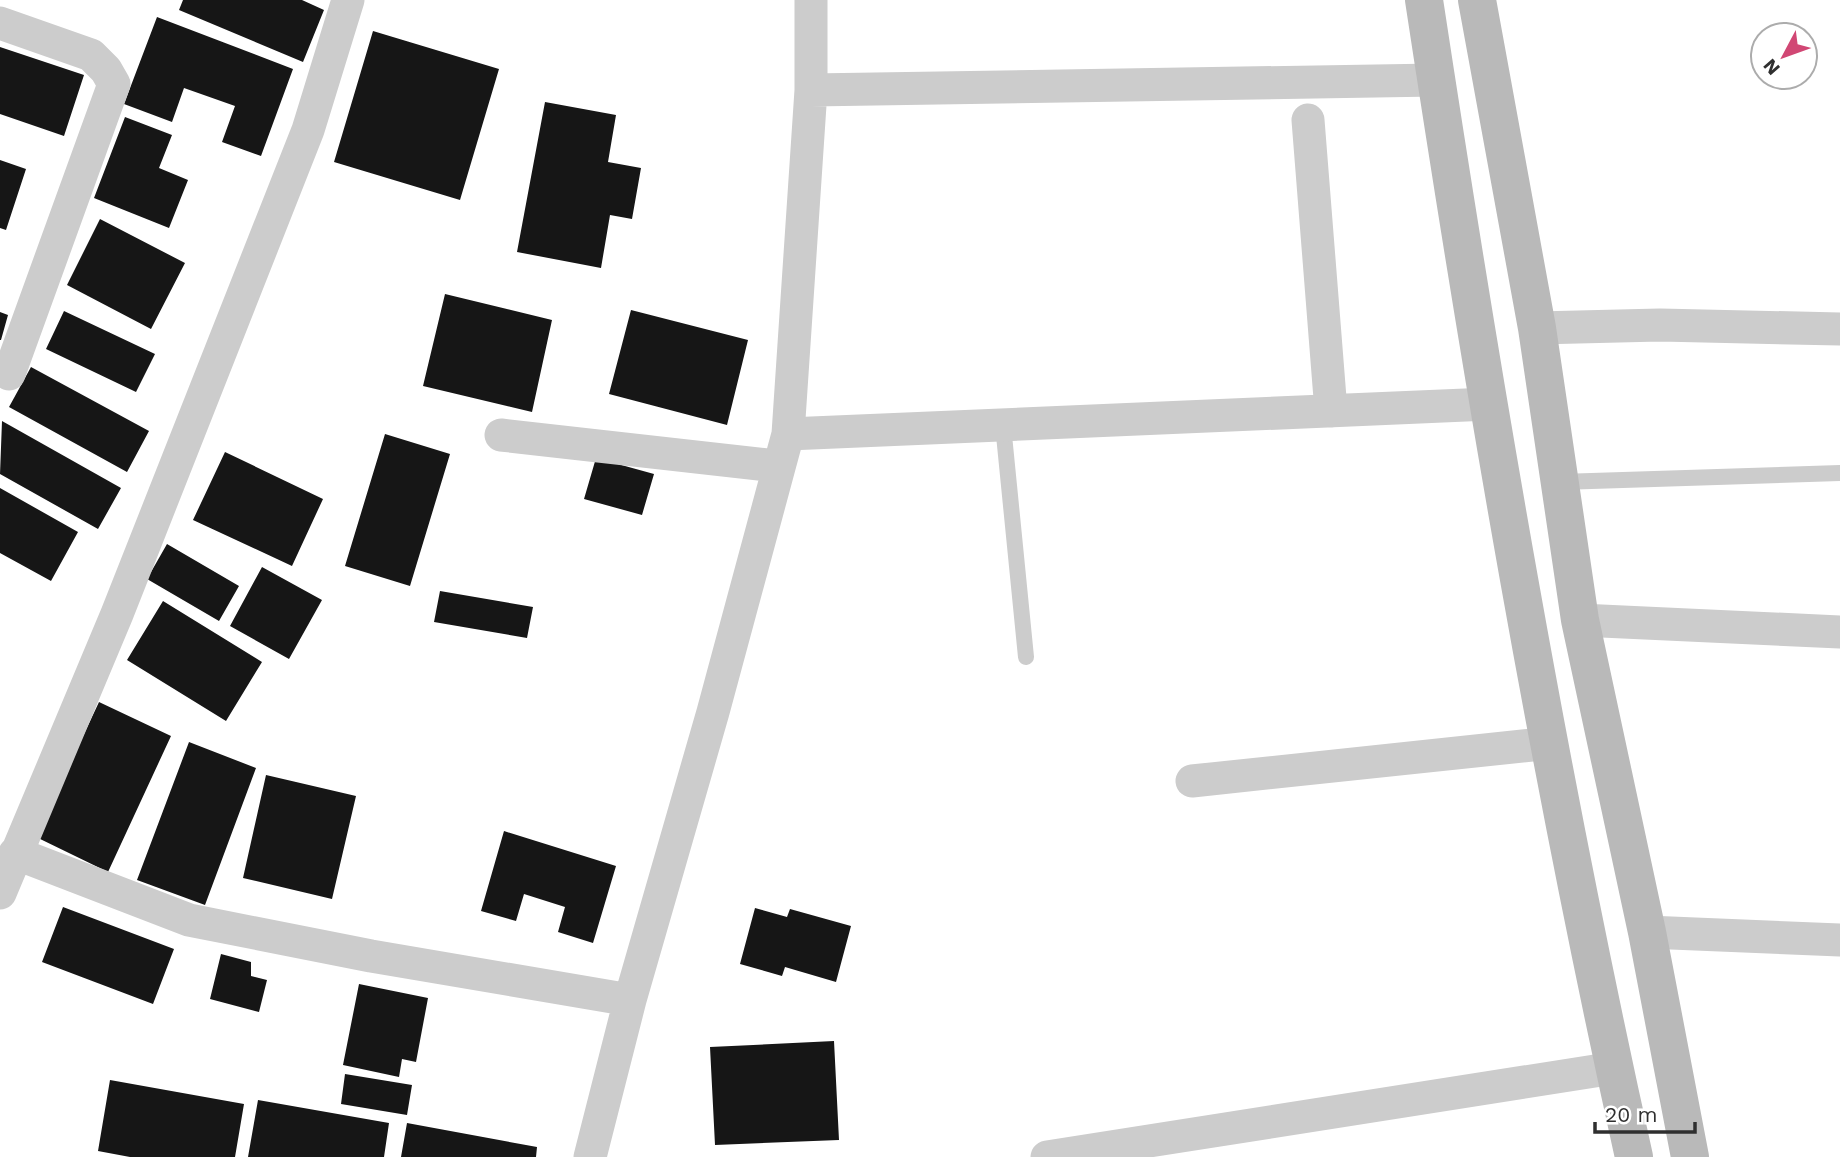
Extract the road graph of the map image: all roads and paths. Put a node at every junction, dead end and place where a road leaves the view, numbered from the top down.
1 (348, 0) edge
2 (811, 0) edge
3 (1424, 0) edge
4 (1478, 0) edge
5 (0, 23) edge
6 (1436, 80) junction
7 (811, 90) junction
8 (1308, 120) dead end
9 (1537, 328) junction
10 (1840, 329) edge
11 (9, 373) dead end
12 (1489, 404) junction
13 (1332, 411) junction
14 (1003, 425) junction
15 (788, 433) junction
16 (502, 435) dead end
17 (777, 466) junction
18 (1840, 473) edge
19 (1560, 482) junction
20 (1580, 620) junction
21 (1840, 632) edge
22 (1026, 657) dead end
23 (1551, 743) junction
24 (1192, 781) dead end
25 (15, 853) junction
26 (0, 894) edge
27 (1647, 932) junction
28 (1840, 940) edge
29 (630, 1000) junction
30 (1614, 1068) junction
31 (590, 1157) edge
32 (1047, 1157) edge
33 (1634, 1157) edge
34 (1690, 1157) edge

1 - 25 street
2 - 7 street
3 - 6 main road
4 - 9 main road
5 - 11 street
6 - 7 street
6 - 12 main road
7 - 15 street
8 - 13 street
9 - 10 street
9 - 19 main road
12 - 13 street
12 - 23 main road
13 - 14 street
14 - 15 street
14 - 22 lane
15 - 17 street
16 - 17 street
17 - 29 street
18 - 19 lane
19 - 20 main road
20 - 21 street
20 - 27 main road
23 - 24 street
23 - 30 main road
25 - 26 street
25 - 29 street
27 - 28 street
27 - 34 main road
29 - 31 street
30 - 32 street
30 - 33 main road

